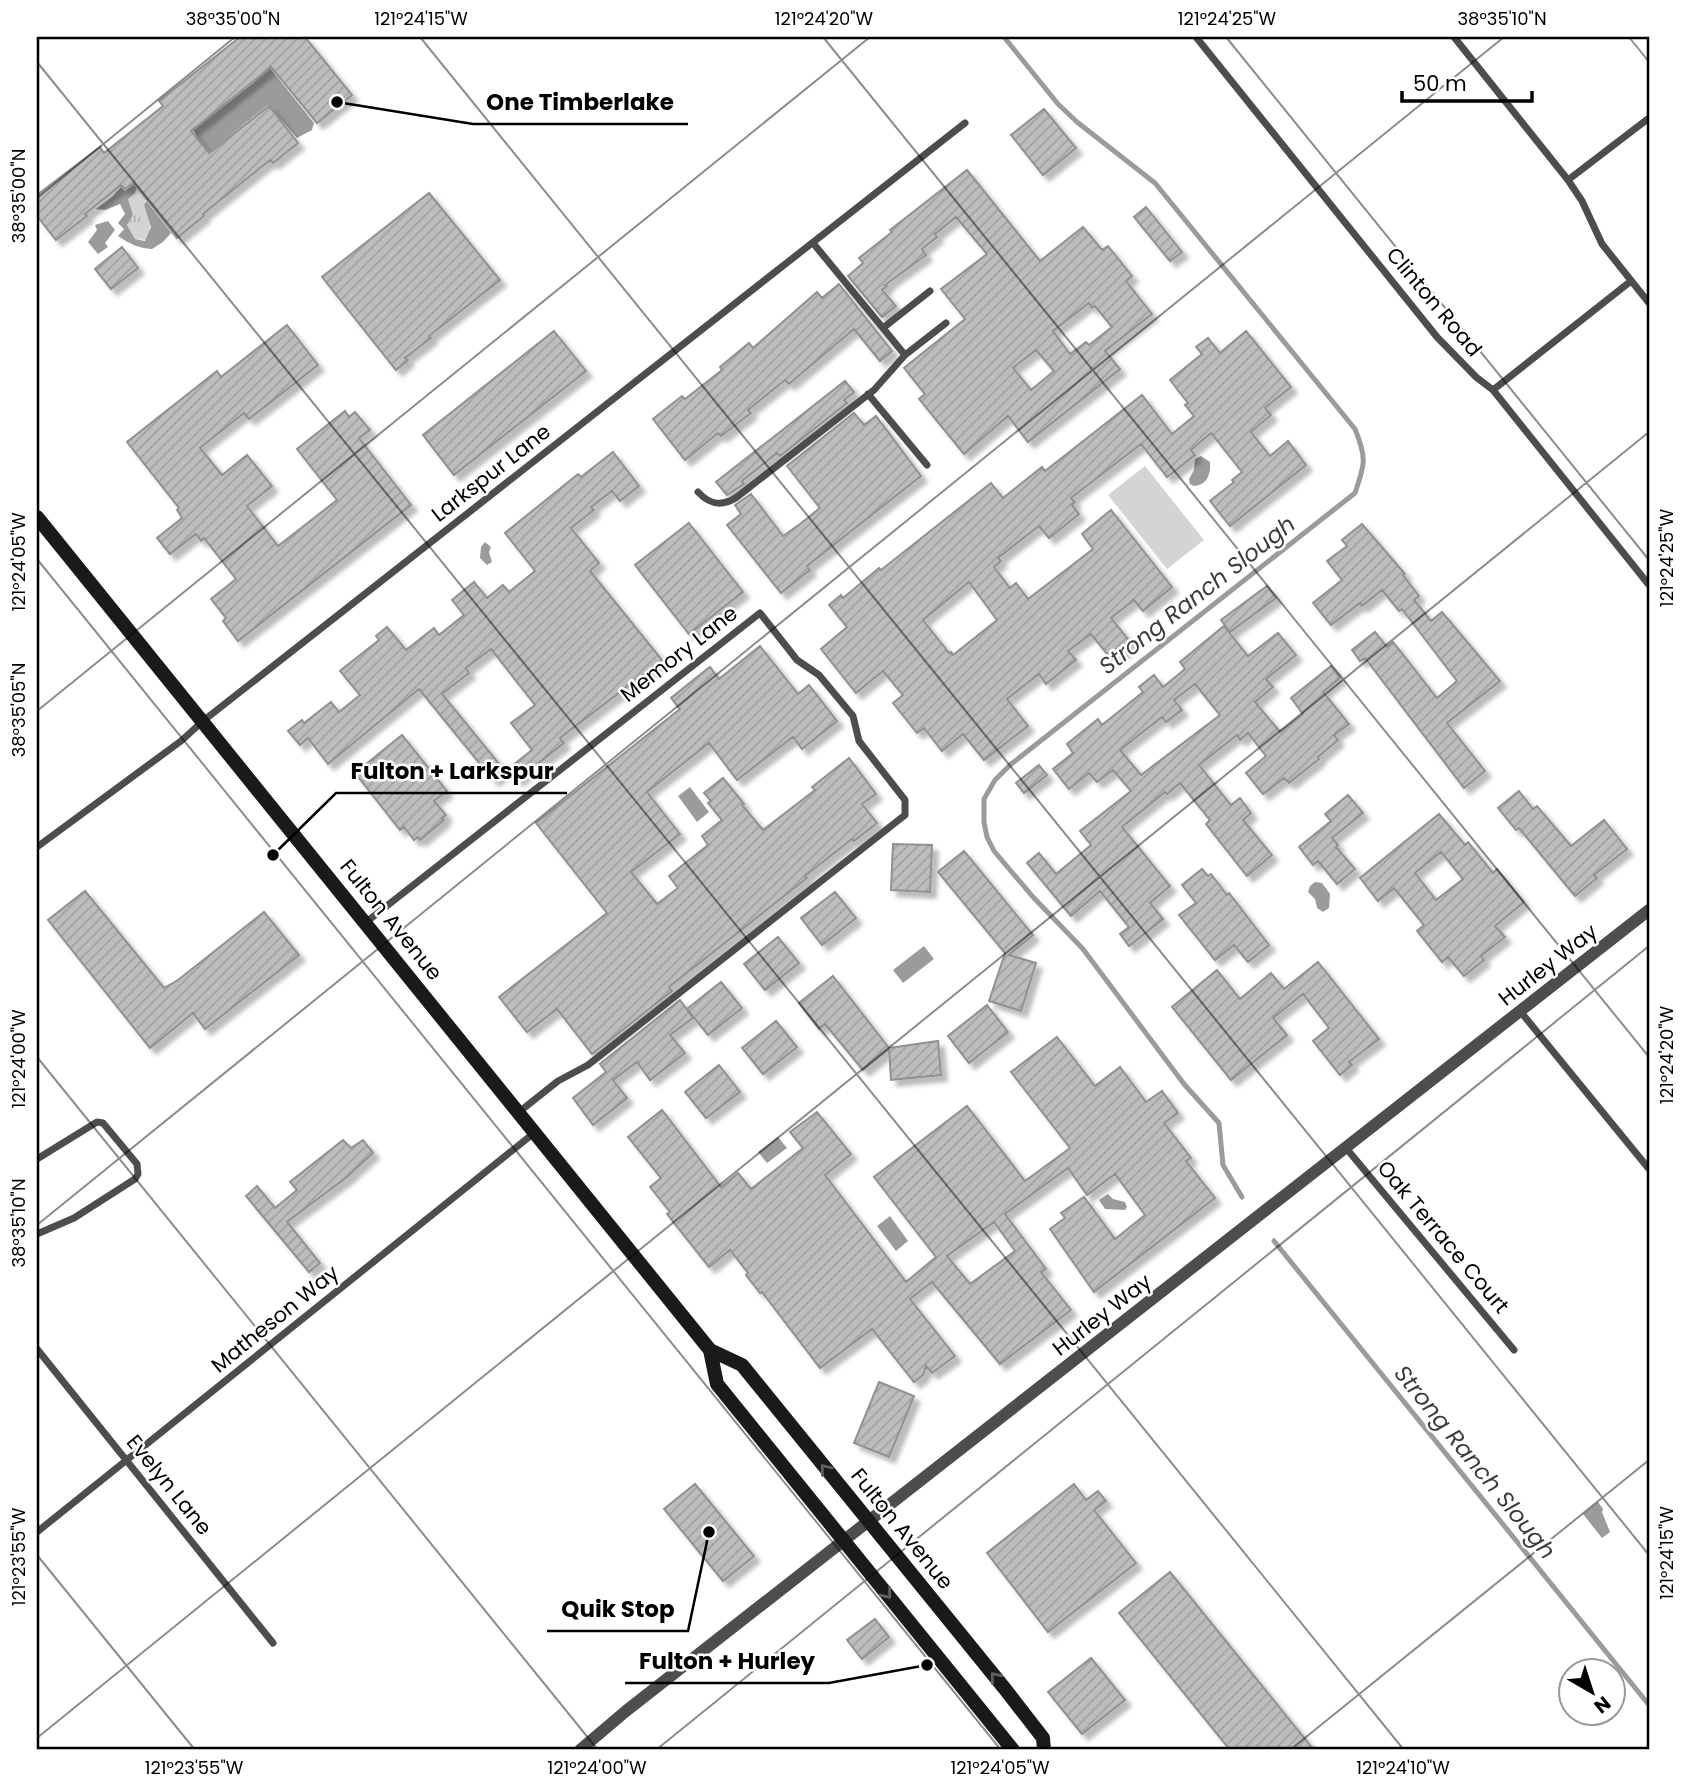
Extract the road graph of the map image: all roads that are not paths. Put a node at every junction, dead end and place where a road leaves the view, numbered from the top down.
1 (1196, 37) edge
2 (1454, 37) edge
3 (1649, 118) edge
4 (965, 122) dead end
5 (1568, 180) junction
6 (813, 243) junction
7 (1631, 281) junction
8 (930, 291) dead end
9 (1649, 303) edge
10 (946, 323) dead end
11 (883, 328) junction
12 (905, 355) junction
13 (1493, 390) junction
14 (868, 394) junction
15 (927, 466) dead end
16 (698, 492) dead end
17 (37, 517) edge
18 (1649, 585) edge
19 (203, 721) junction
20 (37, 847) edge
21 (1649, 910) edge
22 (365, 923) junction
23 (1520, 1011) junction
24 (519, 1112) junction
25 (535, 1132) junction
26 (1346, 1148) junction
27 (37, 1159) edge
28 (1649, 1169) edge
29 (37, 1234) edge
30 (37, 1349) edge
31 (710, 1350) junction
32 (1514, 1350) dead end
33 (127, 1460) junction
34 (869, 1522) junction
35 (37, 1532) edge
36 (844, 1541) junction
37 (274, 1643) dead end
38 (579, 1750) edge
39 (1013, 1750) edge
40 (1044, 1750) edge

1 - 13 street, Clinton Road
2 - 5 street
3 - 5 street
4 - 6 street, Larkspur Lane
5 - 7 street
6 - 11 street
6 - 19 street, Larkspur Lane
7 - 9 street
7 - 13 street
8 - 11 street
10 - 12 street
11 - 12 street
12 - 14 street
13 - 18 street, Clinton Road
14 - 15 street
14 - 16 street
17 - 19 main road, Fulton Avenue
19 - 20 street, Larkspur Lane
19 - 22 main road, Fulton Avenue
21 - 23 street, Hurley Way
22 - 24 main road, Fulton Avenue
22 - 24 street, Memory Lane
23 - 26 street, Hurley Way
23 - 28 street
24 - 25 main road, Fulton Avenue
25 - 31 main road, Fulton Avenue
25 - 33 street, Matheson Way
26 - 32 street, Oak Terrace Court
26 - 34 street, Hurley Way
27 - 29 street
30 - 33 street, Evelyn Lane
34 -> 31 main road, Fulton Avenue
31 - 36 main road, Fulton Avenue
33 - 35 street, Matheson Way
33 - 37 street, Evelyn Lane
34 - 36 street, Hurley Way
40 -> 34 main road, Fulton Avenue
36 - 38 street, Hurley Way
36 -> 39 main road, Fulton Avenue

